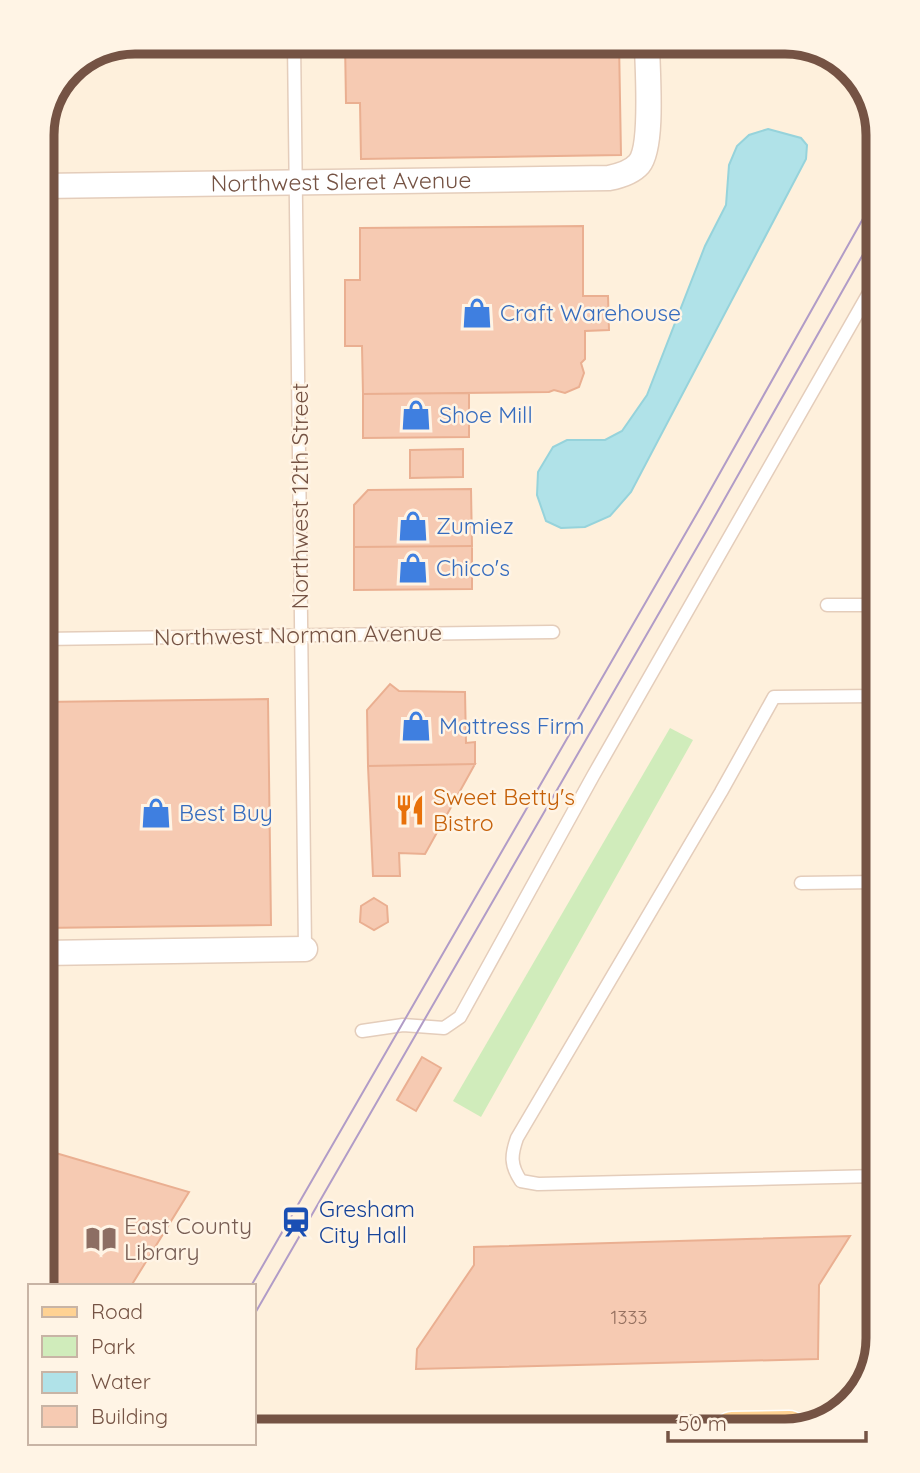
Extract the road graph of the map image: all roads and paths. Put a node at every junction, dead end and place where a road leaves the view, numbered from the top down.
1 (293, 54) edge
2 (647, 54) edge
3 (296, 184) junction
4 (54, 186) edge
5 (866, 297) edge
6 (827, 605) dead end
7 (866, 605) edge
8 (553, 632) dead end
9 (301, 635) junction
10 (54, 639) edge
11 (866, 696) edge
12 (866, 882) edge
13 (802, 883) dead end
14 (305, 949) joint
15 (54, 953) edge
16 (362, 1031) dead end
17 (866, 1176) edge

1 - 3 lane, Northwest 12th Street
2 - 3 street, Northwest Sleret Avenue
3 - 4 street, Northwest Sleret Avenue
3 - 9 lane, Northwest 12th Street
5 - 16 lane
6 - 7 lane
8 - 9 lane, Northwest Norman Avenue
9 - 10 lane, Northwest Norman Avenue
9 - 14 lane, Northwest 12th Street
11 - 17 lane
12 - 13 lane
14 - 15 street

